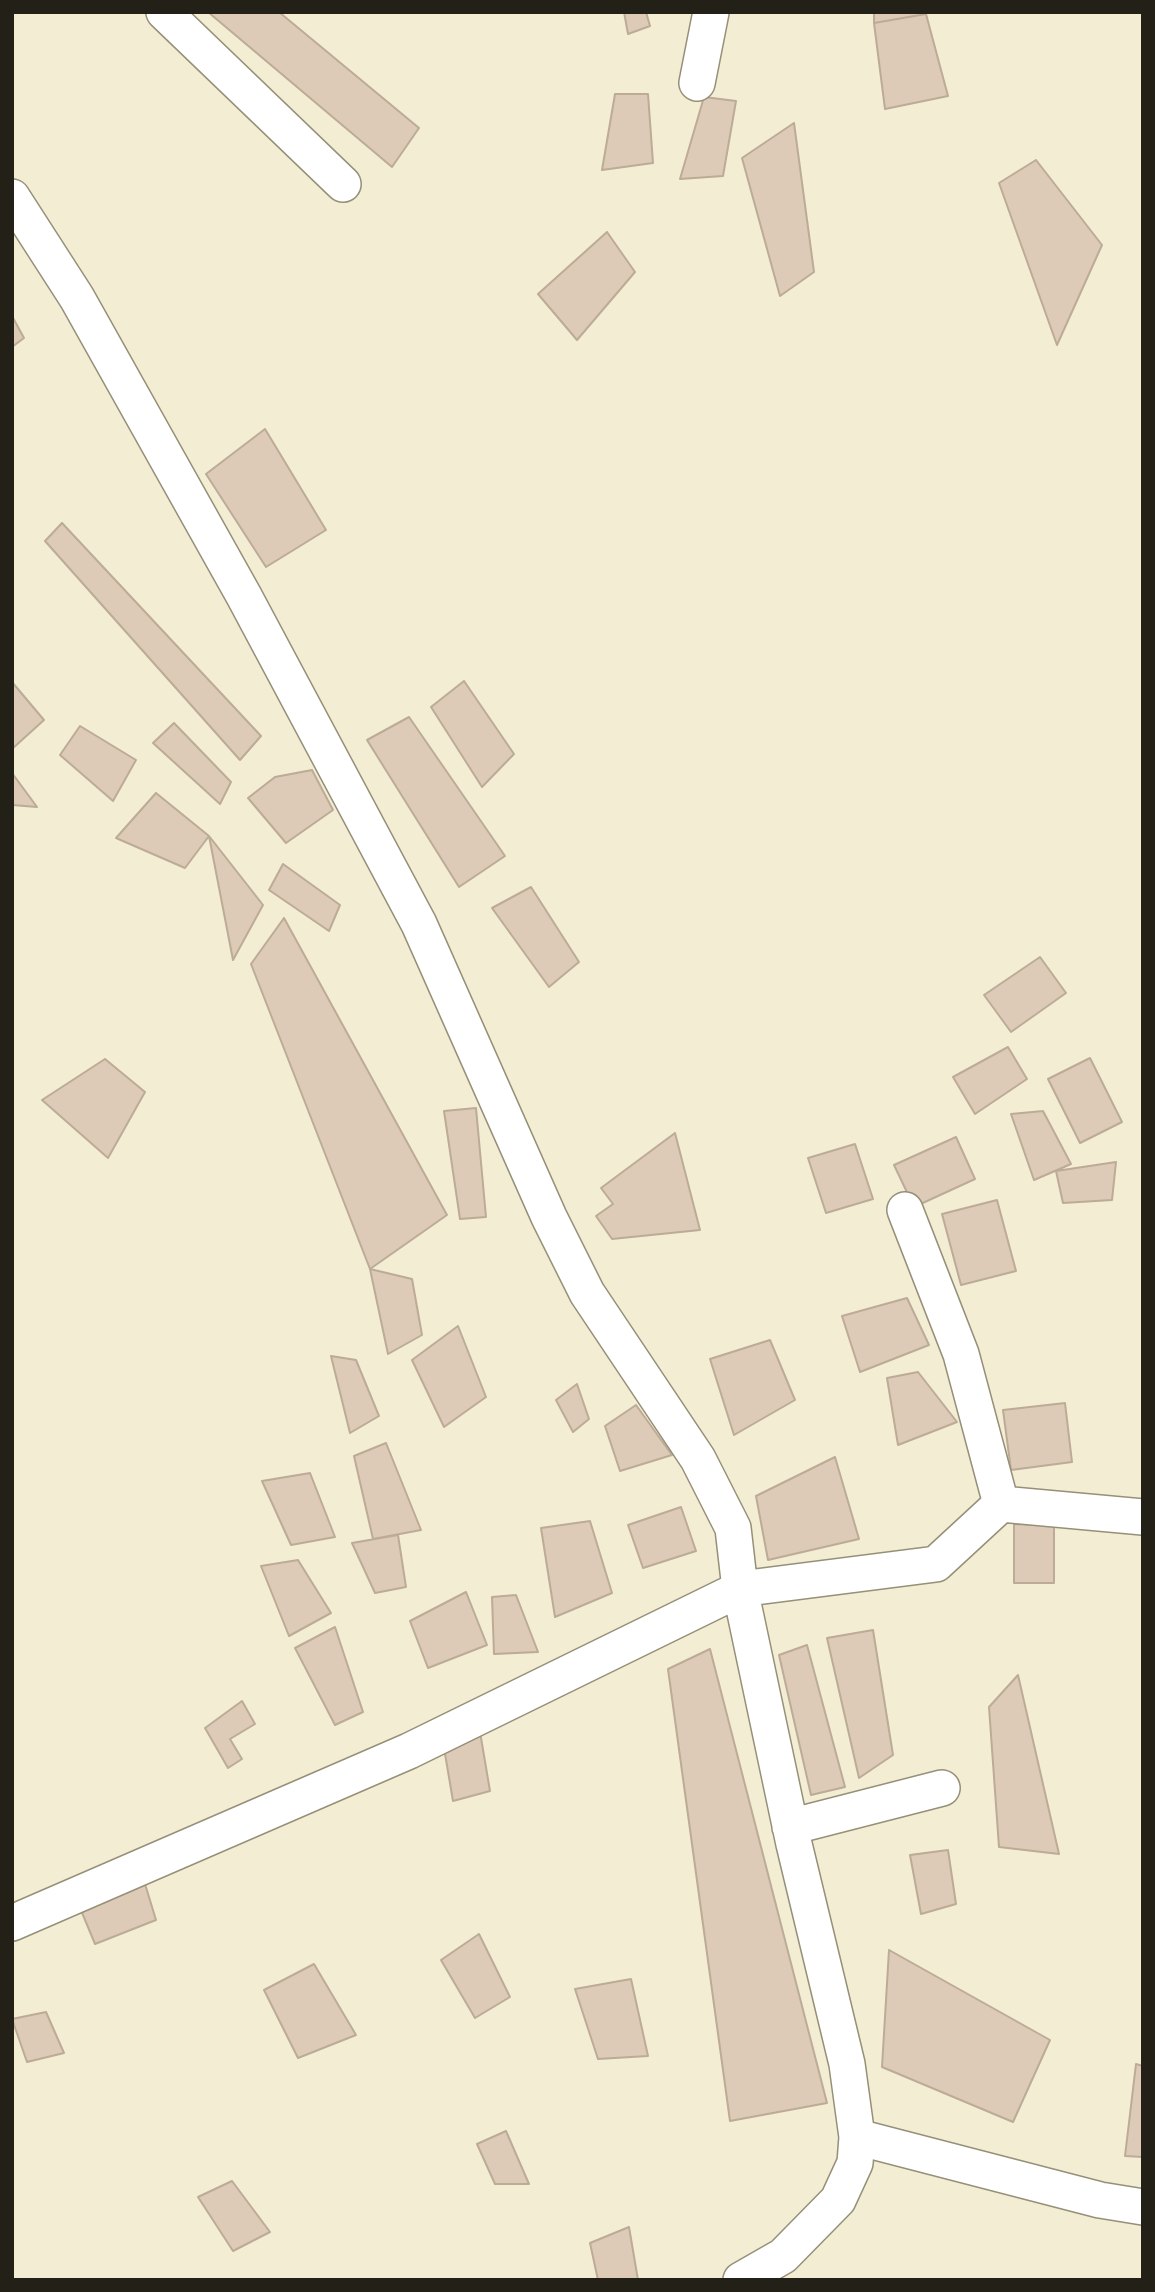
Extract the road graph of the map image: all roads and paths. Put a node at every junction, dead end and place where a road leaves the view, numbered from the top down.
1 (164, 12) edge
2 (711, 12) edge
3 (697, 83) dead end
4 (343, 184) dead end
5 (12, 197) edge
6 (905, 1210) dead end
7 (1000, 1504) junction
8 (1143, 1517) edge
9 (740, 1589) junction
10 (942, 1788) dead end
11 (790, 1827) junction
12 (12, 1923) edge
13 (857, 2137) junction
14 (1143, 2207) edge
15 (741, 2280) edge

1 - 4 street
2 - 3 street
5 - 9 street
6 - 7 street
7 - 8 street
7 - 9 street
9 - 11 street
9 - 12 street
10 - 11 street
11 - 13 street
13 - 14 street
13 - 15 street

